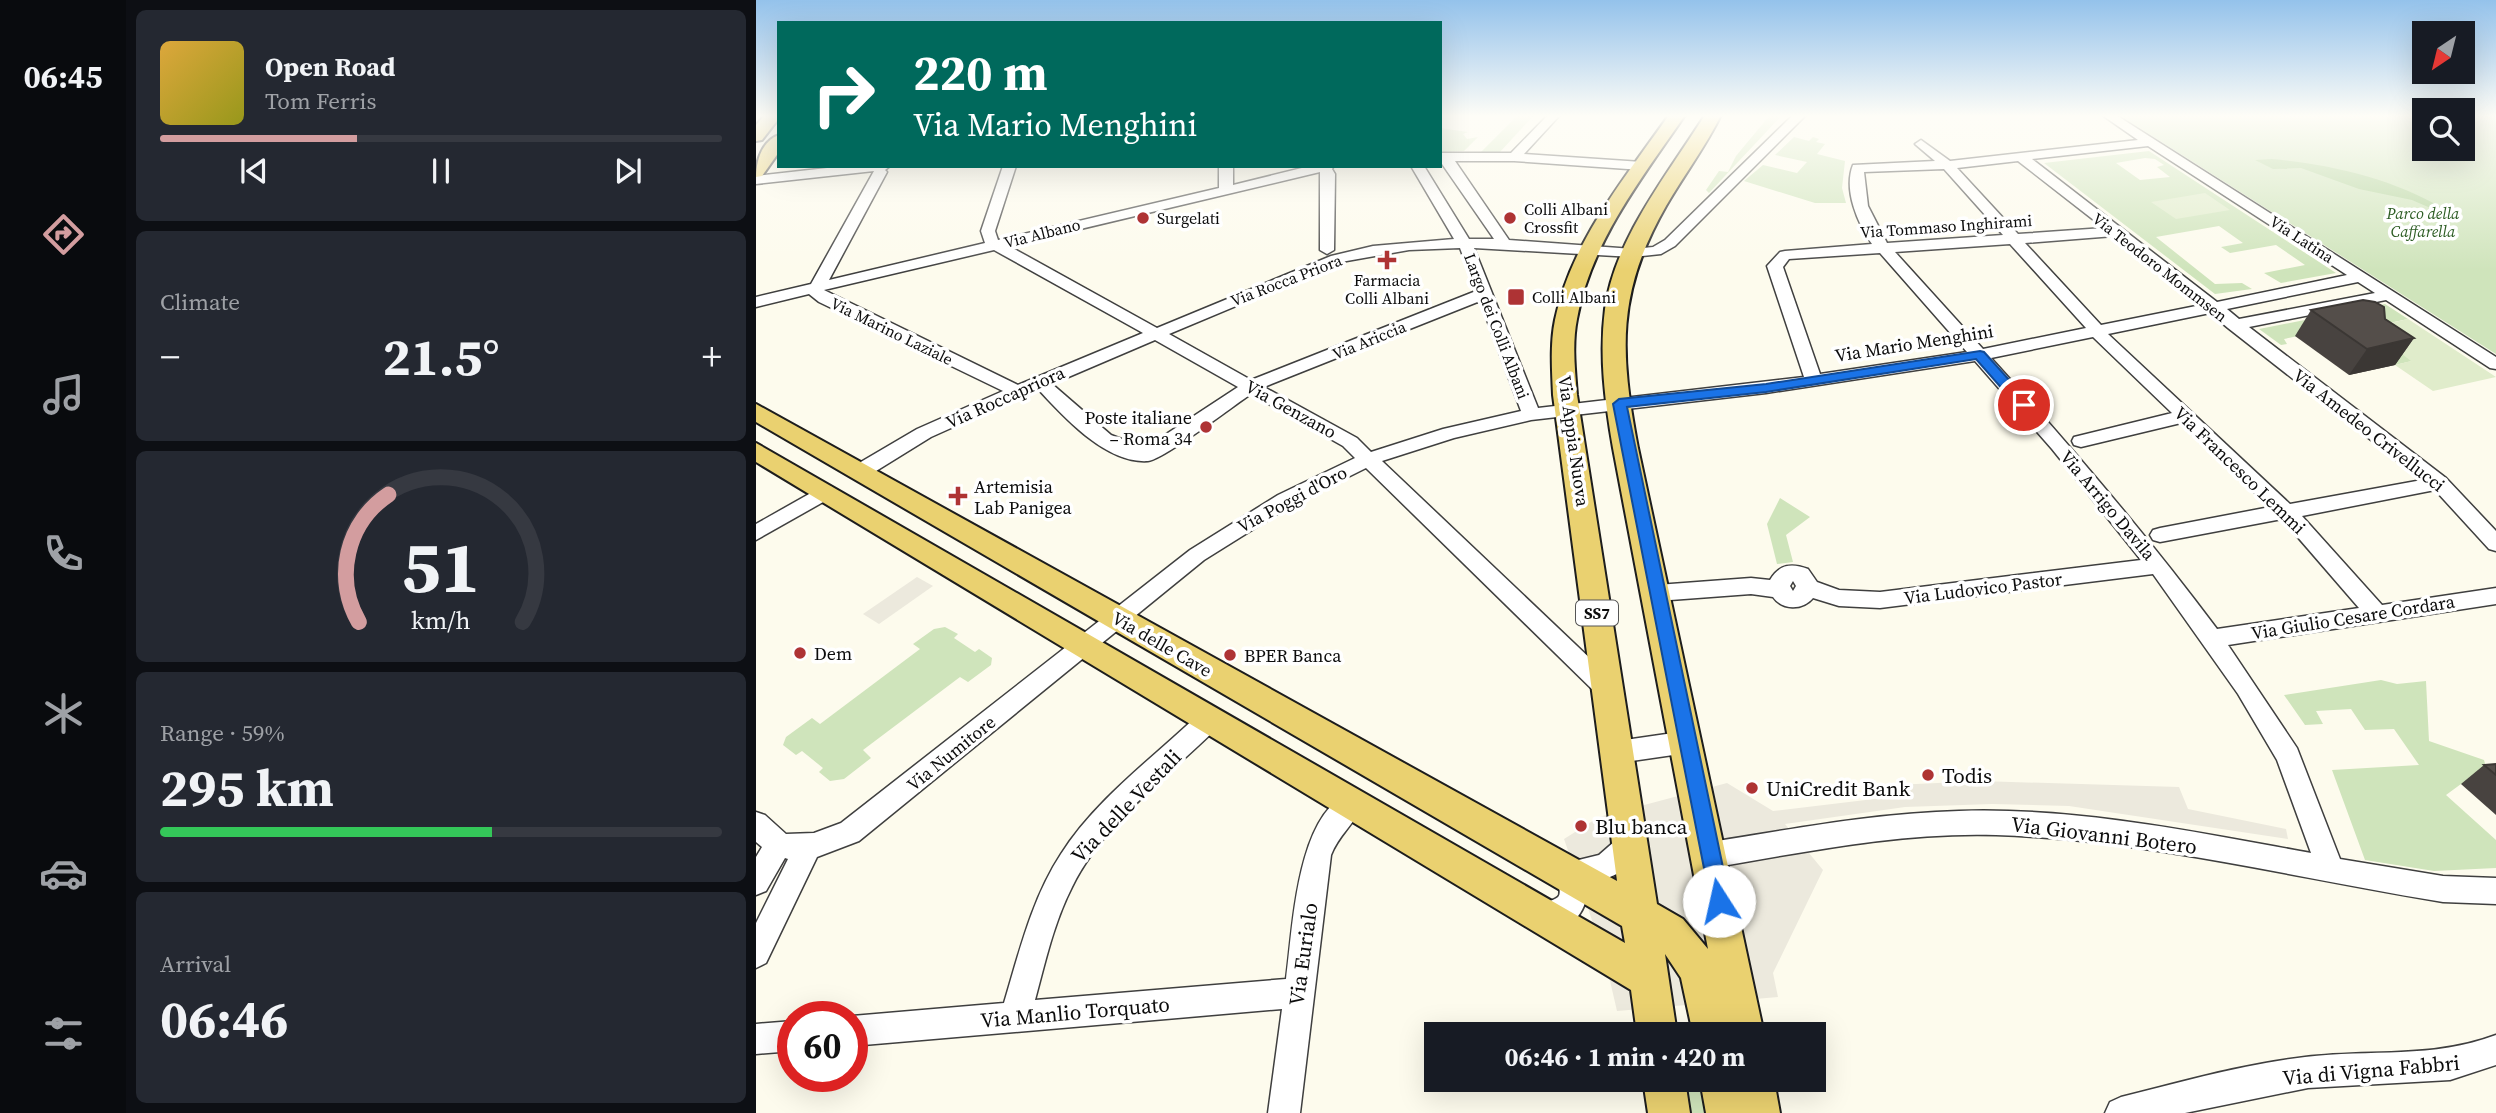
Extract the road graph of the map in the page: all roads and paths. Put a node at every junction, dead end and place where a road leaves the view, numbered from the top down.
1 (1450, 167) edge
2 (1641, 167) edge
3 (1683, 167) edge
4 (1747, 167) edge
5 (1889, 167) edge
6 (1949, 167) edge
7 (2033, 167) edge
8 (2189, 167) edge
9 (1009, 168) edge
10 (1227, 168) edge
11 (1316, 168) edge
12 (1326, 168) edge
13 (1418, 168) edge
14 (882, 169) edge
15 (756, 180) edge
16 (1226, 189) junction
17 (2115, 232) junction
18 (2012, 239) junction
19 (1465, 243) junction
20 (995, 245) junction
21 (1506, 246) junction
22 (1590, 249) junction
23 (1883, 249) junction
24 (1326, 250) dead end
25 (1633, 253) junction
26 (2361, 277) junction
27 (815, 288) junction
28 (1486, 293) junction
29 (2388, 295) junction
30 (756, 302) edge
31 (2214, 309) junction
32 (2234, 325) junction
33 (2098, 332) junction
34 (1154, 333) junction
35 (1980, 355) junction
36 (2496, 365) edge
37 (1814, 381) junction
38 (1040, 382) junction
39 (1245, 383) junction
40 (1017, 391) junction
41 (1619, 404) junction
42 (1568, 409) junction
43 (756, 412) edge
44 (1531, 414) junction
45 (2185, 416) junction
46 (2081, 441) dead end
47 (756, 451) edge
48 (1369, 459) junction
49 (861, 471) junction
50 (2439, 483) junction
51 (825, 492) junction
52 (2288, 513) junction
53 (756, 533) edge
54 (2160, 535) dead end
55 (2496, 544) edge
56 (2158, 566) junction
57 (1657, 593) junction
58 (2496, 596) edge
59 (2377, 614) junction
60 (1118, 618) junction
61 (2211, 639) junction
62 (1084, 646) junction
63 (1607, 689) junction
64 (1208, 721) junction
65 (1687, 742) junction
66 (1618, 752) junction
67 (1350, 805) junction
68 (756, 824) edge
69 (779, 844) junction
70 (1632, 844) junction
71 (809, 846) junction
72 (1711, 855) junction
73 (2330, 867) junction
74 (1568, 874) junction
75 (756, 883) edge
76 (2496, 891) edge
77 (1537, 914) junction
78 (1641, 915) junction
79 (756, 953) edge
80 (1649, 979) junction
81 (1297, 993) junction
82 (1709, 1016) edge
83 (1015, 1017) junction
84 (1655, 1022) edge
85 (1742, 1022) edge
86 (868, 1030) edge
87 (777, 1037) edge
88 (756, 1039) edge
89 (2496, 1050) edge
90 (1665, 1092) edge
91 (1723, 1092) edge
92 (1755, 1092) edge
93 (1284, 1113) edge
94 (1668, 1113) edge
95 (1727, 1113) edge
96 (1759, 1113) edge
97 (2121, 1113) edge

1 - 21 street
2 - 22 main road, Via Appia Nuova / SS7
3 - 25 main road
4 - 25 street, Largo dei Colli Albani
5 - 23 street, Via Arrigo Davila
6 - 18 street, Via Francesco Lemmi
7 - 17 street, Via Teodoro Mommsen
8 - 26 street, Via Latina
9 - 20 street
10 - 16 street
11 - 16 street, Via Albano
12 - 24 street
13 - 19 street
14 - 15 street
14 - 27 street, Via Marino Laziale
16 - 20 street, Via Albano
17 - 18 street, Via Tommaso Inghirami
17 - 31 street, Via Teodoro Mommsen
18 - 23 street, Via Tommaso Inghirami
18 - 33 street, Via Francesco Lemmi
19 - 21 street, Largo dei Colli Albani
19 - 28 street, Largo dei Colli Albani
19 - 34 street, Via Rocca Priora
20 - 27 street, Via Albano
20 - 34 street, Via Genzano
21 - 22 street, Largo dei Colli Albani
22 - 25 street, Largo dei Colli Albani
22 - 42 main road, Via Appia Nuova / SS7
23 - 35 street, Via Arrigo Davila
23 - 37 street, Via Tommaso Inghirami
25 - 41 main road
26 - 29 street, Via Latina
26 - 31 street, Via Mario Menghini
27 - 30 street, Via Albano
27 - 40 street, Via Marino Laziale
28 - 39 street, Via Ariccia
28 - 44 street, Largo dei Colli Albani
29 - 32 street
29 - 36 street, Via Latina
31 - 32 street, Via Teodoro Mommsen
31 - 33 street, Via Mario Menghini
32 - 50 street, Via Amedeo Crivellucci
33 - 35 street, Via Mario Menghini
33 - 45 street, Via Francesco Lemmi
34 - 38 street, Via Roccapriora
34 - 39 street, Via Genzano
35 - 37 street, Via Mario Menghini
35 - 56 street, Via Arrigo Davila
37 - 41 street, Via Mario Menghini
38 - 39 street, Via Ariccia
38 - 40 street, Via Roccapriora
39 - 48 street, Via Genzano
40 - 49 street, Via Roccapriora
41 - 42 street, Largo dei Colli Albani
41 - 57 main road
42 - 44 street, Largo dei Colli Albani
42 - 63 main road, Via Appia Nuova / SS7
43 - 49 main road, Via delle Cave
44 - 48 street, Via Poggi d'Oro
45 - 46 street
45 - 52 street, Via Francesco Lemmi
47 - 51 main road
48 - 60 street, Via Poggi d'Oro
48 - 63 street, Via Genzano
49 - 51 main road
49 - 60 main road, Via delle Cave
50 - 52 street
50 - 55 street, Via Amedeo Crivellucci
51 - 53 street
51 - 62 main road
52 - 54 street
52 - 59 street, Via Francesco Lemmi
56 - 57 street, Via Ludovico Pastor
56 - 61 street, Via Arrigo Davila
57 - 65 main road
58 - 59 street, Via Giulio Cesare Cordara
59 - 61 street, Via Giulio Cesare Cordara
60 - 62 street, Via Poggi d'Oro
60 - 74 main road, Via delle Cave
61 - 73 street, Via Arrigo Davila
62 - 64 main road
62 - 71 street, Via Numitore
63 - 66 main road, Via Appia Nuova / SS7
64 - 67 main road
64 - 83 street, Via delle Vestali
65 - 66 street
65 - 72 main road
66 - 70 main road, Via Appia Nuova / SS7
67 - 77 main road
67 - 81 street, Via Eurialo
68 - 69 street
69 - 71 street
69 - 75 street
70 - 74 street
70 - 78 main road, Via Appia Nuova / SS7
71 - 79 street
72 - 73 street, Via Giovanni Botero
72 - 85 main road
73 - 76 street, Via Giovanni Botero
74 - 77 street
74 - 78 main road, Via delle Cave
77 - 80 main road
78 - 80 main road, Via Appia Nuova / SS7
78 - 82 main road, Via delle Cave
80 - 84 main road, Via Appia Nuova / SS7
81 - 83 street, Via Manlio Torquato
81 - 93 street, Via Eurialo
83 - 86 street, Via Manlio Torquato
87 - 88 street
89 - 97 street, Via di Vigna Fabbri
90 - 94 main road
91 - 95 main road
92 - 96 main road

